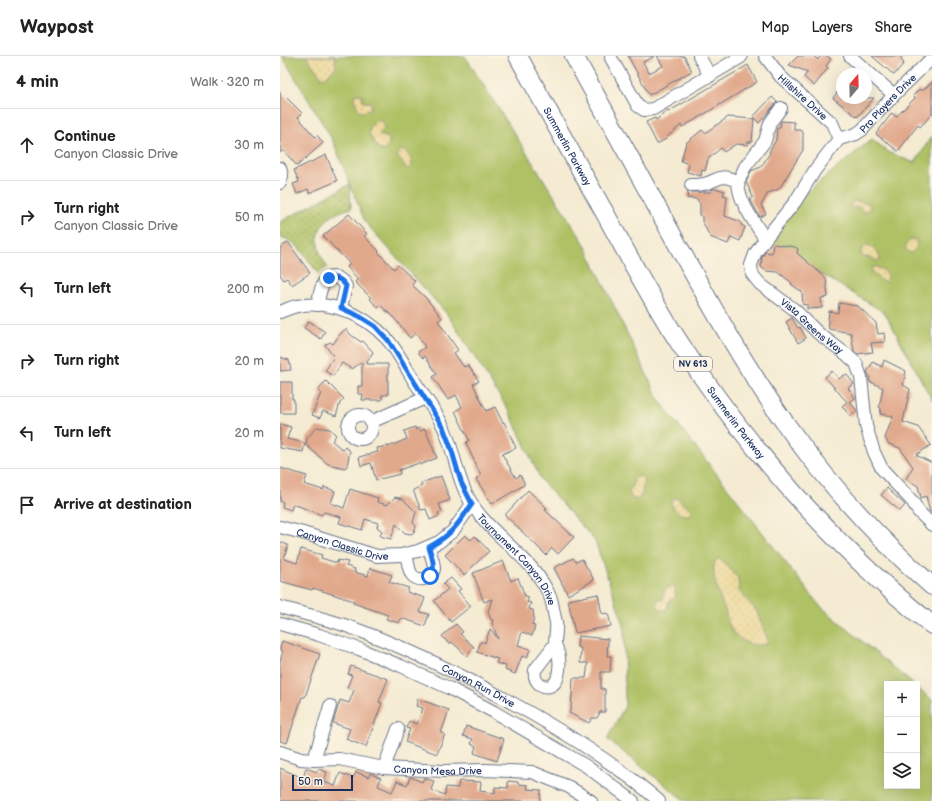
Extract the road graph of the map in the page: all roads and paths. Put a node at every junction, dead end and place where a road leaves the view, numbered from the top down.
1 (518, 56) edge
2 (574, 56) edge
3 (699, 56) edge
4 (765, 56) edge
5 (850, 56) edge
6 (611, 57) edge
7 (741, 57) edge
8 (932, 58) edge
9 (710, 76) junction
10 (894, 95) junction
11 (781, 108) dead end
12 (839, 139) junction
13 (280, 168) edge
14 (738, 182) junction
15 (280, 183) edge
16 (691, 185) dead end
17 (765, 239) junction
18 (317, 305) junction
19 (341, 308) junction
20 (280, 312) edge
21 (425, 398) junction
22 (371, 422) dead end
23 (472, 504) junction
24 (932, 525) edge
25 (280, 527) edge
26 (429, 547) junction
27 (406, 554) junction
28 (932, 586) edge
29 (280, 607) edge
30 (280, 624) edge
31 (932, 625) edge
32 (555, 644) dead end
33 (330, 706) dead end
34 (398, 728) dead end
35 (280, 752) edge
36 (314, 760) junction
37 (384, 768) junction
38 (591, 801) edge
39 (632, 801) edge
40 (659, 801) edge

1 - 31 highway, Summerlin Parkway / NV 613
2 - 28 highway
3 - 9 street
4 - 12 street, Hillshire Drive
5 - 10 street
6 - 9 street
7 - 9 street
8 - 10 street, Pro Players Drive
10 - 12 street, Pro Players Drive
11 - 14 street
12 - 17 street, Vista Greens Way
13 - 15 street
14 - 16 street
14 - 17 street
17 - 24 street, Vista Greens Way
18 - 19 street, Tournament Canyon Drive
18 - 19 street
18 - 20 street, Tournament Canyon Drive
19 - 21 street, Tournament Canyon Drive
21 - 22 street
21 - 23 street, Tournament Canyon Drive
23 - 26 street, Canyon Classic Drive
23 - 32 street, Tournament Canyon Drive
25 - 27 street, Canyon Classic Drive
26 - 27 street, Canyon Classic Drive
26 - 27 street
29 - 40 street, Canyon Run Drive
30 - 39 street, Canyon Run Drive
33 - 36 street
34 - 37 street
35 - 36 street, Canyon Mesa Drive
36 - 37 street, Canyon Mesa Drive
37 - 38 street, Canyon Mesa Drive

